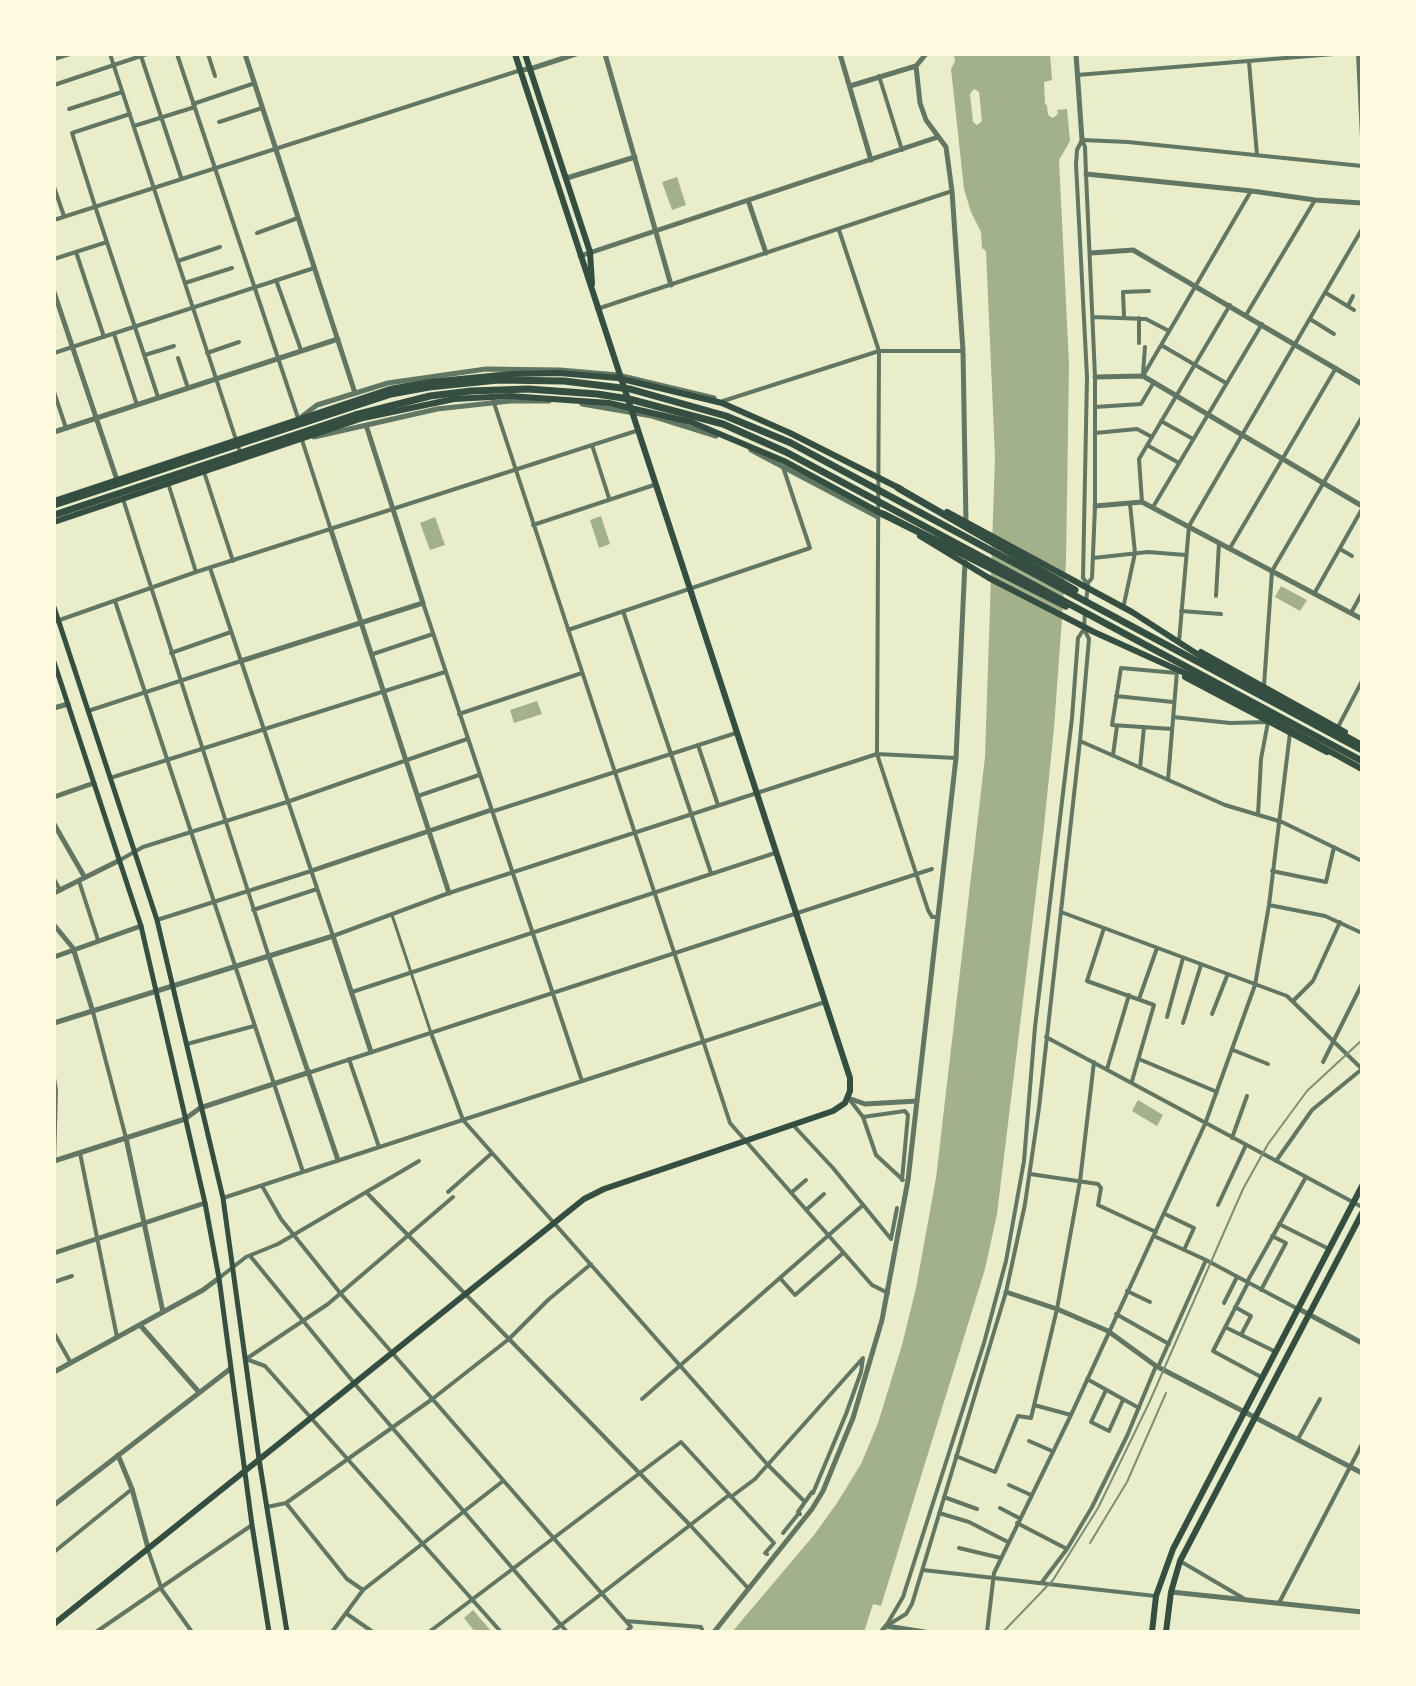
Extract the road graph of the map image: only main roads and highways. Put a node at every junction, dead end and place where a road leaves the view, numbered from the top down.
1 (515, 54) edge
2 (525, 54) edge
3 (592, 293) junction
4 (898, 488) junction
5 (54, 503) edge
6 (54, 515) edge
7 (880, 516) junction
8 (54, 522) edge
9 (1088, 584) road end
10 (54, 607) edge
11 (56, 621) edge
12 (1084, 629) road end
13 (1142, 631) junction
14 (1136, 640) junction
15 (54, 662) edge
16 (1337, 729) junction
17 (1362, 746) edge
18 (1361, 766) edge
19 (1362, 1186) edge
20 (1362, 1213) edge
21 (259, 1459) junction
22 (245, 1470) junction
23 (54, 1624) edge
24 (269, 1632) edge
25 (287, 1632) edge
26 (1152, 1632) edge
27 (1166, 1632) edge

1 - 3 main road
2 - 3 main road
3 - 21 main road
4 - 5 main road
4 - 13 highway
4 - 16 main road
5 - 13 highway
6 - 14 highway
7 - 8 main road
7 - 14 highway
7 - 18 main road
9 - 16 main road
10 - 11 main road
11 - 21 main road
12 - 18 main road
13 - 17 highway
14 - 18 highway
15 - 22 main road
16 - 17 main road
19 - 26 main road
20 - 27 main road
21 - 22 main road
21 - 25 main road
22 - 23 main road
22 - 24 main road

